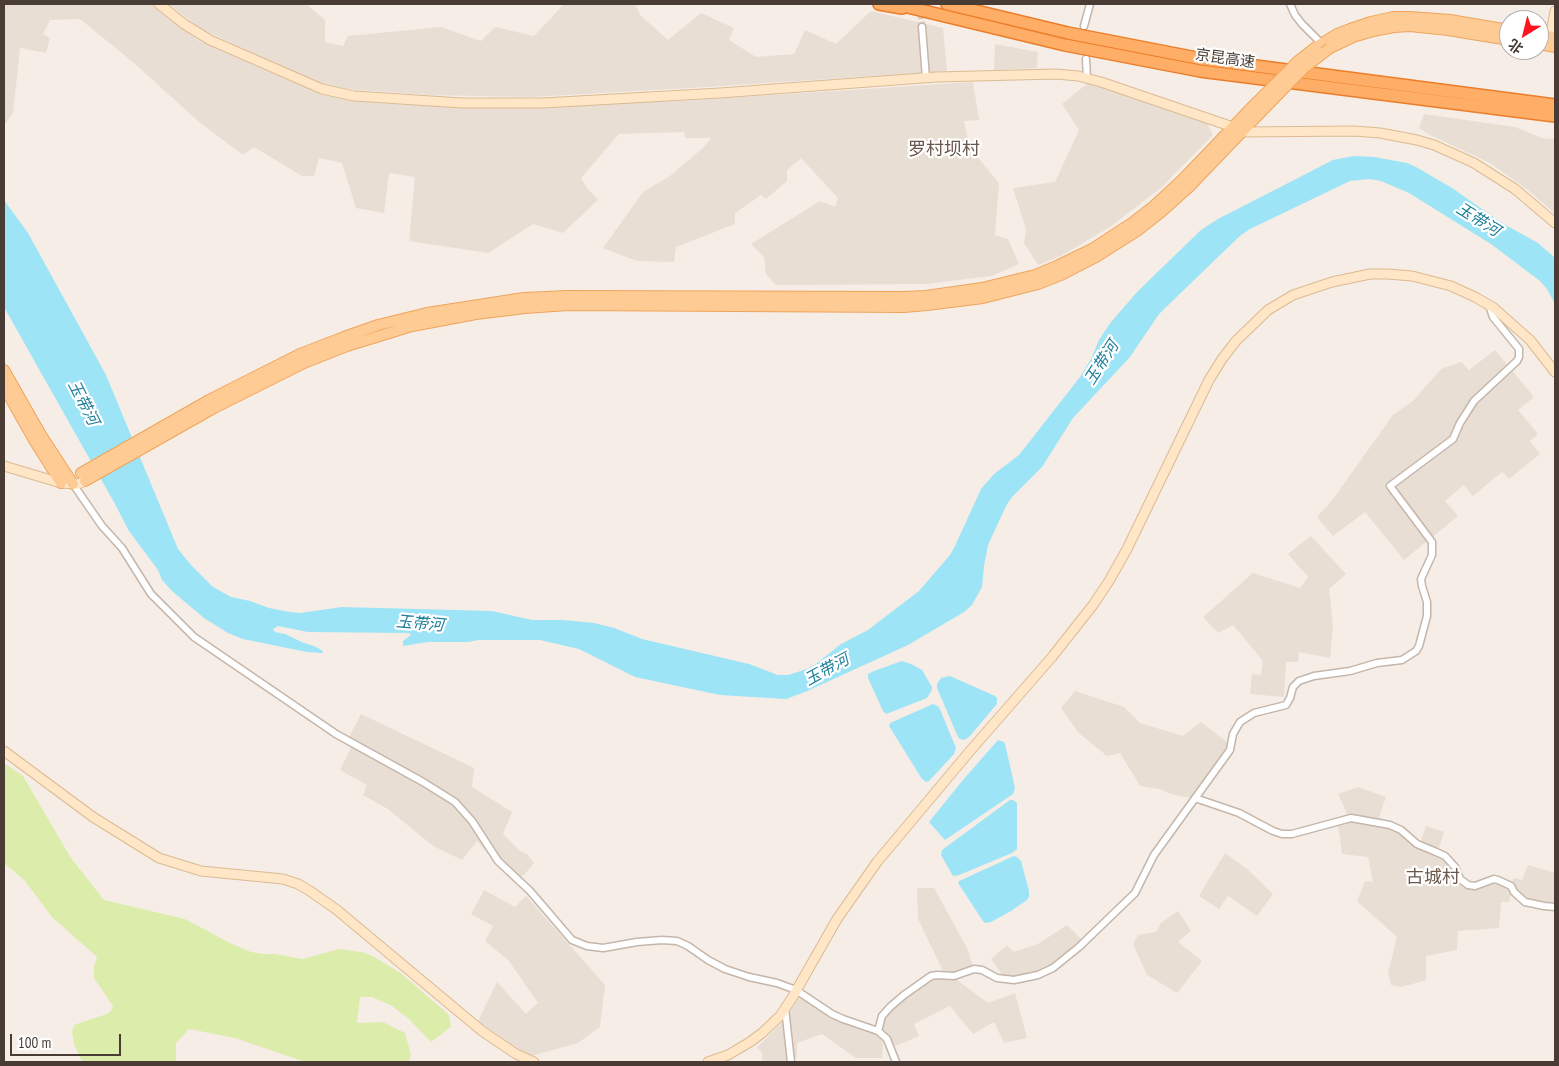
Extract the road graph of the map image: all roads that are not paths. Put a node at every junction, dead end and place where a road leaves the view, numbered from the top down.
1 (159, 4) edge
2 (879, 4) edge
3 (895, 4) edge
4 (947, 4) edge
5 (957, 4) edge
6 (1090, 4) edge
7 (1290, 4) edge
8 (1555, 11) edge
9 (948, 16) junction
10 (1002, 17) junction
11 (1084, 26) dead end
12 (922, 27) tunnel mouth
13 (1499, 29) edge
14 (1499, 38) edge
15 (1550, 42) edge
16 (1322, 46) junction
17 (1086, 59) dead end
18 (926, 78) junction
19 (1087, 78) junction
20 (1555, 105) edge
21 (1555, 116) edge
22 (1237, 130) junction
23 (1555, 223) edge
24 (1489, 305) junction
25 (4, 370) edge
26 (1555, 372) edge
27 (4, 387) edge
28 (4, 466) edge
29 (83, 477) joint
30 (68, 482) junction
31 (4, 751) edge
32 (1195, 798) junction
33 (1555, 907) edge
34 (796, 990) junction
35 (785, 1008) junction
36 (878, 1031) junction
37 (534, 1062) edge
38 (708, 1062) edge
39 (791, 1062) edge
40 (896, 1062) edge

1 - 18 street
2 - 9 highway
3 - 9 highway, 京昆高速
4 - 10 highway, 京昆高速
5 - 10 highway
6 - 11 street
7 - 16 street
8 - 15 street
9 - 21 highway, 京昆高速
10 - 20 highway, 京昆高速
12 - 18 street
13 - 16 main road
14 - 16 main road
16 - 22 main road, bridge
17 - 19 street
18 - 19 street
19 - 22 street
22 - 23 street
22 - 29 main road
24 - 26 street
24 - 32 street
24 - 34 street
25 - 30 main road
27 - 30 main road
28 - 30 street
29 - 30 street
30 - 34 street
31 - 37 street
32 - 33 street
32 - 36 street
34 - 35 street
34 - 36 street
35 - 38 street
35 - 39 street
36 - 40 street

